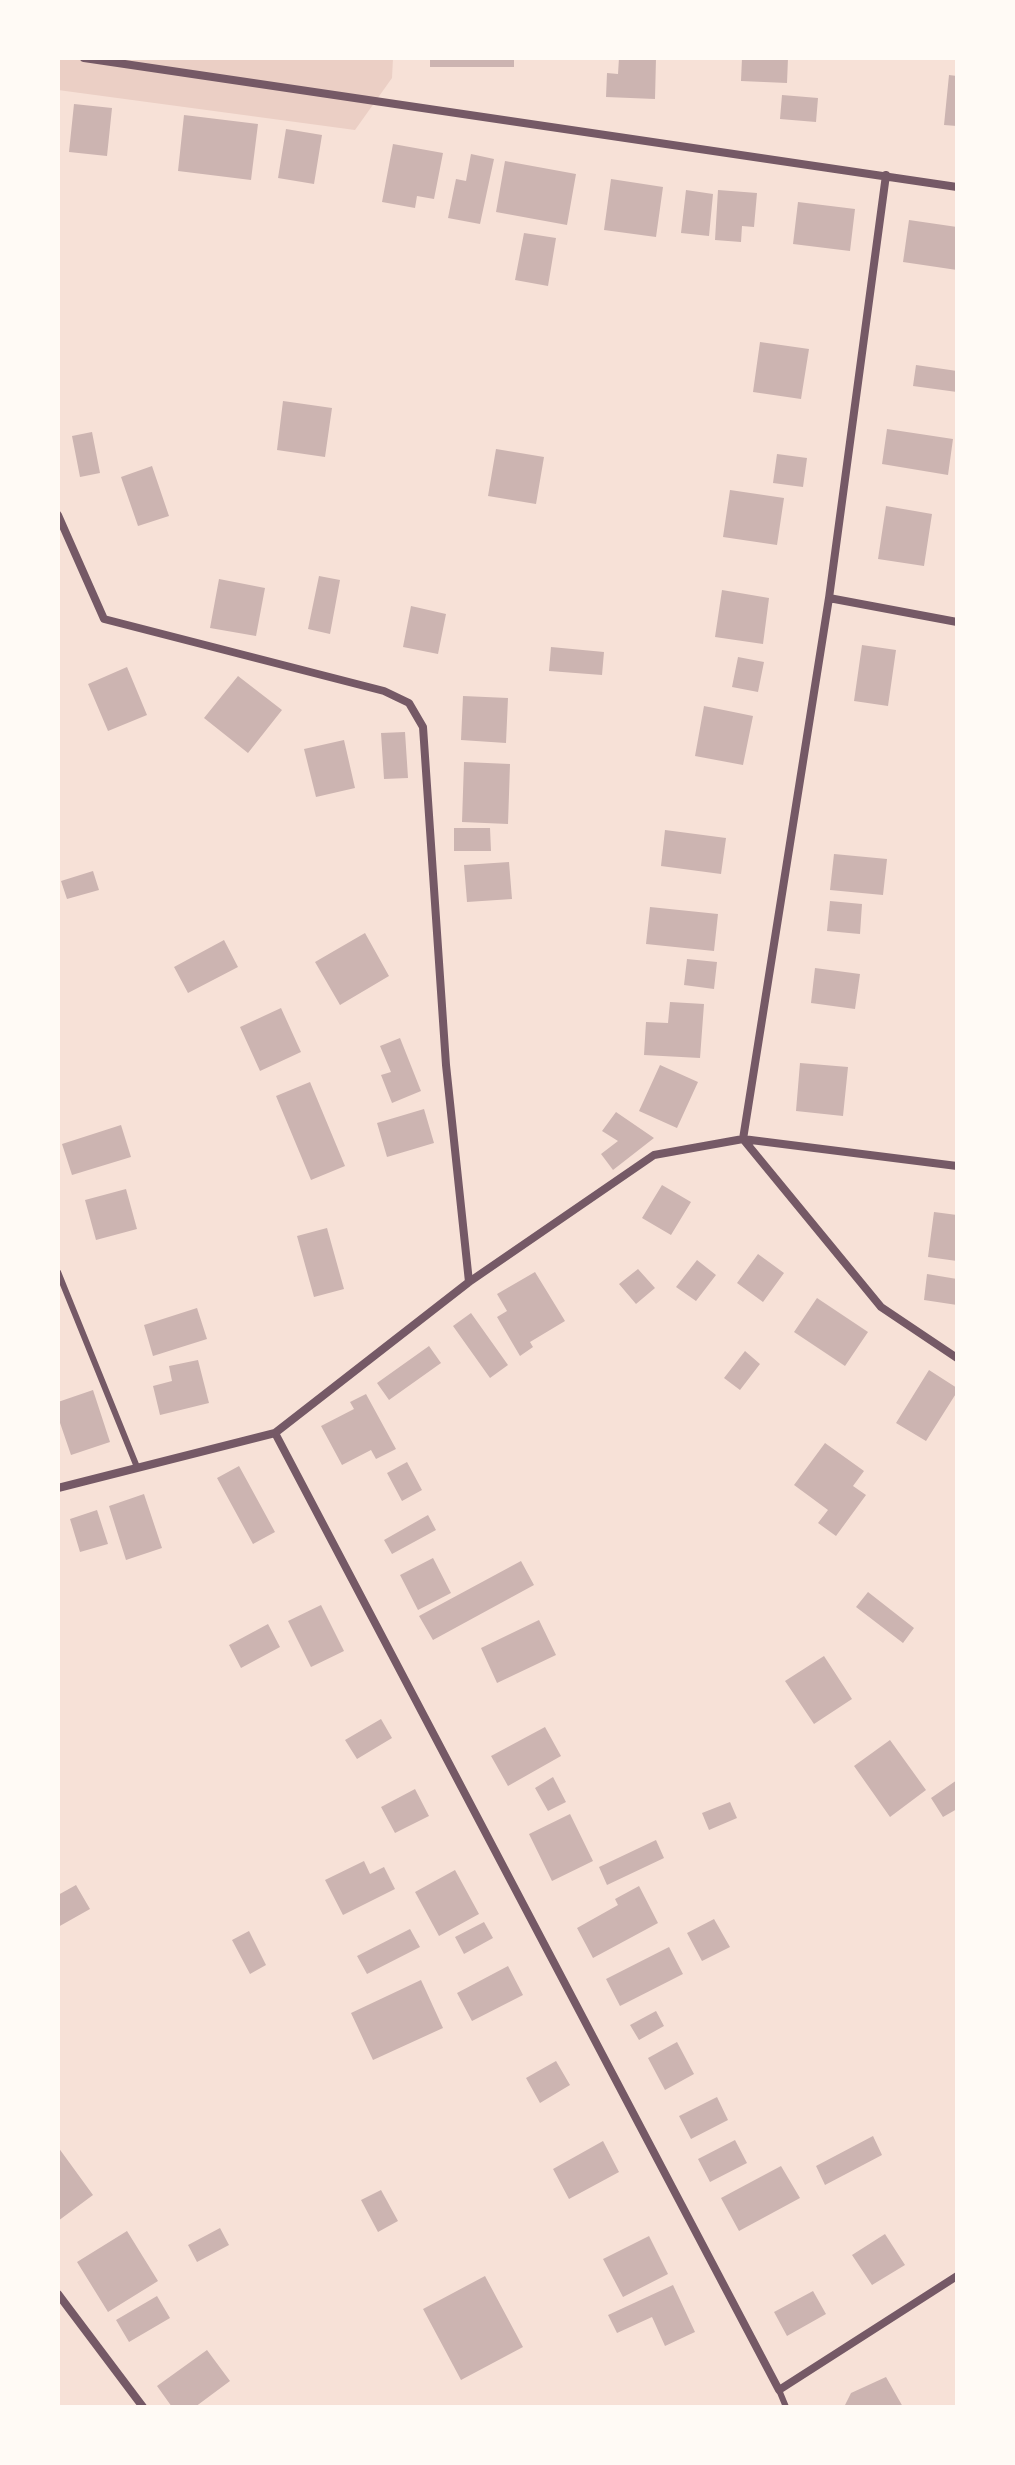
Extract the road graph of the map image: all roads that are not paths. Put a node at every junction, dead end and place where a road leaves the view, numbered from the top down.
1 (84, 58) edge
2 (886, 175) junction
3 (957, 187) edge
4 (58, 515) edge
5 (829, 598) junction
6 (957, 622) edge
7 (743, 1139) junction
8 (957, 1166) edge
9 (58, 1272) edge
10 (469, 1282) junction
11 (957, 1358) edge
12 (275, 1433) junction
13 (137, 1467) junction
14 (58, 1488) edge
15 (957, 2276) edge
16 (58, 2294) edge
17 (779, 2390) junction
18 (143, 2407) edge
19 (786, 2407) edge

1 - 2 street
2 - 3 street
2 - 5 street
4 - 10 street
5 - 6 street
5 - 7 street
7 - 8 street
7 - 10 street
7 - 11 street
9 - 13 lane
10 - 12 street
12 - 13 street
12 - 17 street
13 - 14 street
15 - 17 street
16 - 18 street
17 - 19 lane

